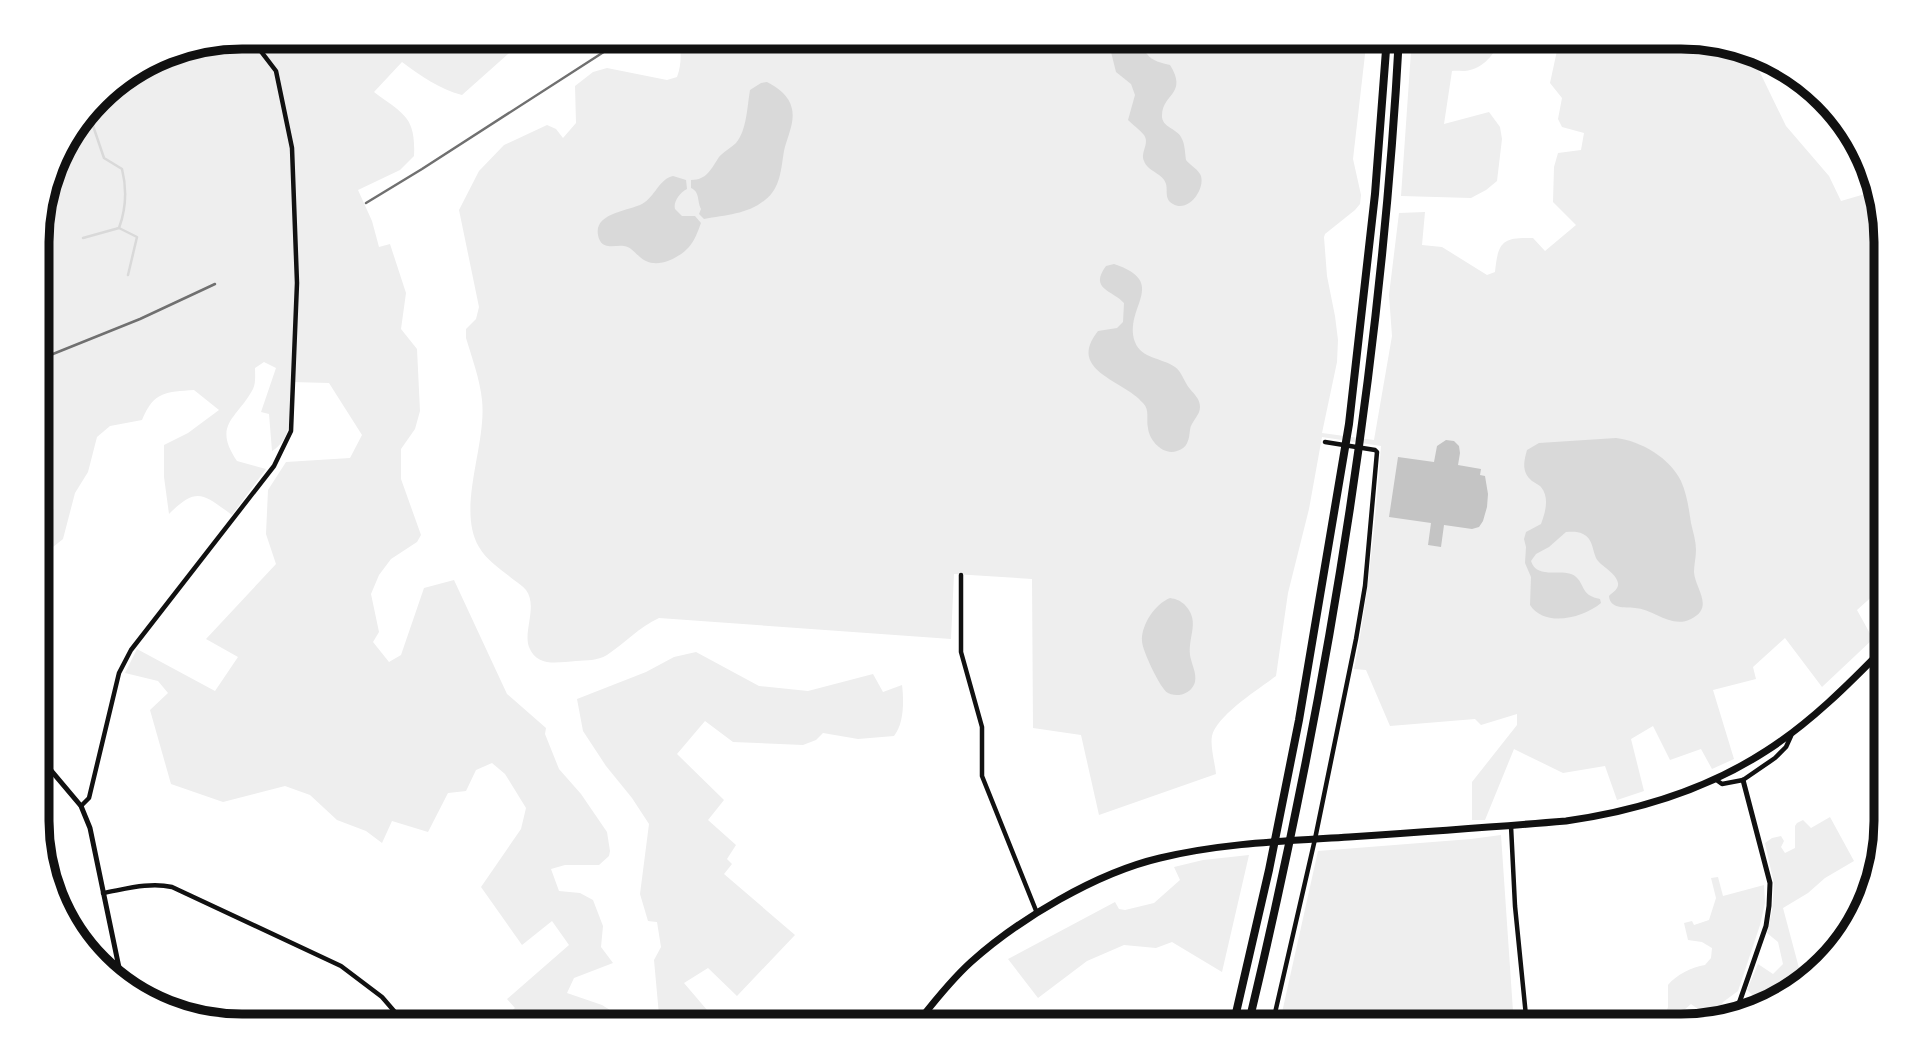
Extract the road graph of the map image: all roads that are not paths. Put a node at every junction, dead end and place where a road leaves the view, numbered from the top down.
1 (259, 49) edge
2 (1386, 49) edge
3 (1398, 49) edge
4 (1325, 442) dead end
5 (961, 575) dead end
6 (1874, 659) edge
7 (1792, 732) junction
8 (49, 768) edge
9 (1715, 779) junction
10 (1743, 780) junction
11 (81, 806) junction
12 (1511, 825) junction
13 (1315, 839) junction
14 (103, 893) junction
15 (1037, 913) junction
16 (119, 969) edge
17 (1738, 1005) edge
18 (397, 1014) edge
19 (924, 1014) edge
20 (1236, 1014) edge
21 (1251, 1014) edge
22 (1275, 1014) edge
23 (1526, 1014) edge

1 - 11 street
2 - 20 highway
3 - 21 highway
4 - 13 street
5 - 15 street
6 - 7 highway
7 - 9 highway
7 - 10 street
8 - 11 street
9 - 10 street
9 - 12 highway
10 - 17 street
11 - 14 street
12 - 13 highway
12 - 23 street
13 - 15 highway
13 - 22 street
14 - 16 street
14 - 18 street
15 - 19 highway

